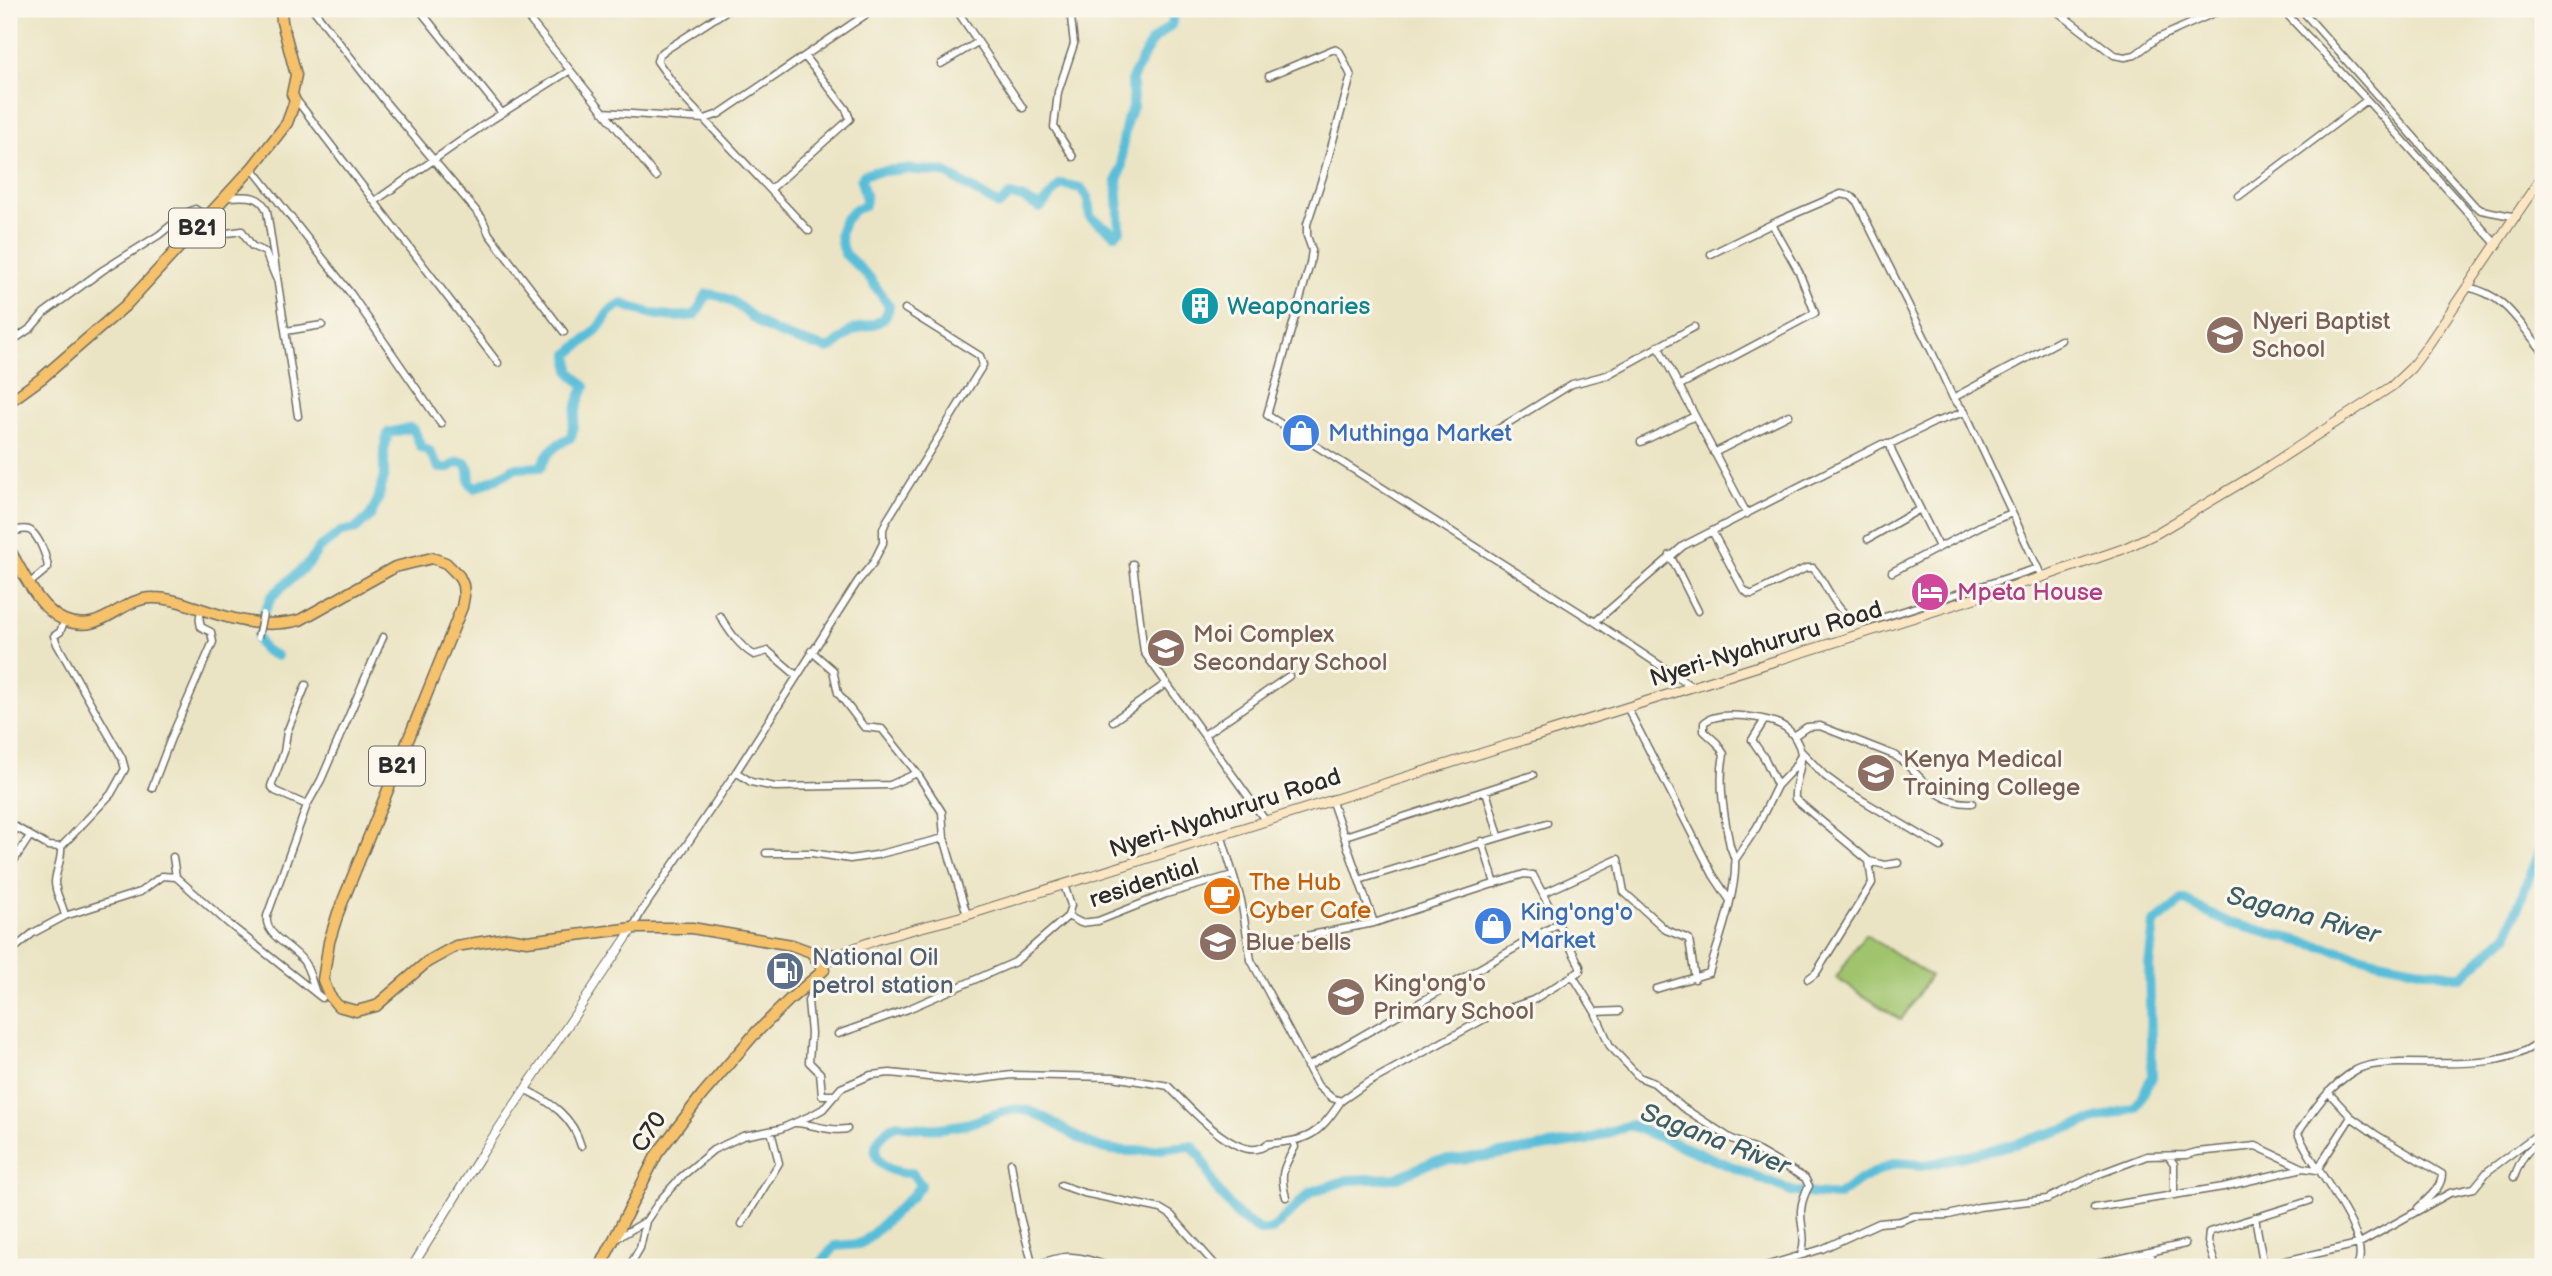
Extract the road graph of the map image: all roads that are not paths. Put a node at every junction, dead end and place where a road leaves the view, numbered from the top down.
1 (281, 9) edge
2 (313, 9) edge
3 (419, 9) edge
4 (520, 9) edge
5 (729, 9) edge
6 (874, 9) edge
7 (956, 9) edge
8 (1070, 9) edge
9 (2054, 9) edge
10 (2223, 9) edge
11 (2282, 9) edge
12 (2304, 9) edge
13 (978, 42) junction
14 (805, 57) junction
15 (941, 64) dead end
16 (569, 71) junction
17 (1269, 76) dead end
18 (292, 94) junction
19 (2367, 100) junction
20 (1023, 108) dead end
21 (603, 112) junction
22 (502, 113) junction
23 (705, 119) junction
24 (1073, 157) dead end
25 (435, 161) junction
26 (252, 168) junction
27 (2543, 175) edge
28 (656, 177) dead end
29 (771, 189) junction
30 (2239, 196) dead end
31 (223, 197) junction
32 (375, 201) junction
33 (206, 217) junction
34 (2517, 217) junction
35 (1772, 223) junction
36 (809, 231) dead end
37 (187, 238) junction
38 (2497, 245) junction
39 (1711, 254) dead end
40 (2467, 287) junction
41 (280, 290) junction
42 (905, 309) dead end
43 (322, 325) dead end
44 (1694, 327) dead end
45 (9, 328) edge
46 (286, 331) junction
47 (564, 332) dead end
48 (2061, 340) dead end
49 (1658, 346) junction
50 (2543, 351) edge
51 (498, 363) dead end
52 (1680, 385) junction
53 (1953, 398) junction
54 (9, 402) edge
55 (1965, 412) junction
56 (1789, 415) dead end
57 (298, 416) dead end
58 (1695, 416) junction
59 (441, 424) dead end
60 (1490, 435) dead end
61 (1641, 442) dead end
62 (1891, 444) junction
63 (1714, 453) junction
64 (1920, 509) junction
65 (2012, 513) junction
66 (1747, 514) junction
67 (1712, 531) junction
68 (9, 533) edge
69 (1868, 539) dead end
70 (1939, 547) junction
71 (9, 550) edge
72 (1670, 555) junction
73 (1133, 564) dead end
74 (1892, 572) dead end
75 (2040, 573) junction
76 (30, 583) junction
77 (202, 610) junction
78 (1698, 611) dead end
79 (263, 614) dead end
80 (720, 616) dead end
81 (65, 620) junction
82 (1595, 622) junction
83 (258, 637) dead end
84 (383, 637) dead end
85 (811, 651) junction
86 (796, 675) junction
87 (1289, 676) dead end
88 (1167, 682) junction
89 (306, 685) dead end
90 (1691, 686) junction
91 (1627, 707) junction
92 (1113, 721) dead end
93 (1765, 721) junction
94 (1204, 735) junction
95 (1794, 736) junction
96 (1801, 752) junction
97 (736, 772) junction
98 (917, 773) junction
99 (1533, 775) dead end
100 (1777, 786) junction
101 (152, 788) dead end
102 (1486, 791) junction
103 (1331, 799) junction
104 (1972, 803) dead end
105 (307, 805) junction
106 (1265, 820) junction
107 (9, 823) edge
108 (1547, 823) dead end
109 (16, 828) junction
110 (1221, 834) junction
111 (30, 836) junction
112 (1345, 836) junction
113 (1499, 836) junction
114 (944, 838) junction
115 (9, 839) edge
116 (1482, 841) junction
117 (61, 847) junction
118 (1941, 847) dead end
119 (766, 853) dead end
120 (173, 857) dead end
121 (1735, 860) junction
122 (1869, 861) junction
123 (1898, 863) dead end
124 (9, 868) edge
125 (1233, 875) junction
126 (176, 877) junction
127 (1359, 880) junction
128 (1495, 884) junction
129 (1064, 885) junction
130 (1544, 893) junction
131 (1729, 899) junction
132 (967, 915) junction
133 (65, 916) junction
134 (1068, 916) junction
135 (1374, 923) junction
136 (1559, 923) junction
137 (633, 928) junction
138 (910, 932) junction
139 (1248, 947) junction
140 (9, 953) edge
141 (810, 955) junction
142 (837, 955) junction
143 (818, 972) junction
144 (1573, 976) junction
145 (1695, 979) junction
146 (1808, 979) dead end
147 (1656, 989) dead end
148 (1619, 1011) dead end
149 (1595, 1012) junction
150 (838, 1034) dead end
151 (2543, 1038) edge
152 (1307, 1067) junction
153 (526, 1090) junction
154 (2328, 1092) junction
155 (836, 1095) junction
156 (1341, 1101) junction
157 (2351, 1117) junction
158 (794, 1123) junction
159 (847, 1129) dead end
160 (2543, 1130) edge
161 (771, 1131) junction
162 (1293, 1142) junction
163 (2543, 1142) edge
164 (581, 1146) dead end
165 (2167, 1156) junction
166 (1011, 1163) dead end
167 (2303, 1168) junction
168 (2317, 1170) junction
169 (2514, 1177) dead end
170 (1061, 1185) dead end
171 (2174, 1195) junction
172 (1286, 1197) dead end
173 (2309, 1201) dead end
174 (2094, 1208) dead end
175 (2412, 1214) junction
176 (2255, 1217) junction
177 (646, 1220) junction
178 (742, 1224) dead end
179 (613, 1241) junction
180 (2185, 1244) dead end
181 (2358, 1244) junction
182 (2150, 1254) junction
183 (1801, 1255) junction
184 (1062, 1256) junction
185 (412, 1267) edge
186 (600, 1267) edge
187 (629, 1267) edge
188 (1031, 1267) edge
189 (1059, 1267) edge
190 (1111, 1267) edge
191 (1217, 1267) edge
192 (1762, 1267) edge
193 (2083, 1267) edge
194 (2154, 1267) edge
195 (2216, 1267) edge
196 (2261, 1267) edge
197 (2357, 1267) edge

1 - 18 highway, B21
2 - 25 street
3 - 22 street
4 - 16 street
5 - 23 street
6 - 14 street
7 - 13 street
8 - 24 street
9 - 10 street
11 - 19 street
12 - 34 street
13 - 15 street
13 - 20 street
14 - 23 street
14 - 29 street
16 - 21 street
16 - 22 street
17 - 82 street
18 - 26 highway, B21
18 - 32 street
19 - 30 street
19 - 38 street
21 - 23 street
21 - 28 street
22 - 25 street
23 - 29 street
25 - 32 street
25 - 47 street
26 - 31 highway, B21
26 - 59 street
27 - 34 main road, Nyeri-Nyahururu Road
29 - 36 street
31 - 33 highway, B21
31 - 41 street
32 - 51 street
33 - 37 highway, B21
33 - 45 street
34 - 38 main road, Nyeri-Nyahururu Road
35 - 39 street
35 - 52 street
35 - 53 street
37 - 41 street
37 - 54 highway, B21
38 - 40 main road, Nyeri-Nyahururu Road
40 - 50 street
40 - 75 main road, Nyeri-Nyahururu Road
41 - 46 street
42 - 85 street
43 - 46 street
44 - 49 street
46 - 57 street
48 - 53 street
49 - 52 street
49 - 60 street
52 - 58 street
53 - 55 street
55 - 62 street
55 - 65 street
56 - 63 street
58 - 61 street
58 - 63 street
62 - 64 street
62 - 66 street
63 - 66 street
64 - 69 street
64 - 70 street
65 - 70 street
65 - 75 street
66 - 67 street
67 - 72 street
67 - 75 street
68 - 76 street
70 - 74 street
71 - 76 highway
72 - 78 street
72 - 82 street
73 - 88 street
75 - 90 main road, Nyeri-Nyahururu Road
76 - 81 highway
77 - 81 highway, B21
77 - 101 street
77 - 137 highway, B21
79 - 83 street, bridge
80 - 86 street
81 - 117 street
82 - 90 street
84 - 105 street
85 - 86 street
85 - 98 street
86 - 97 street
87 - 94 street
88 - 92 street
88 - 94 street
89 - 105 street
90 - 91 main road, Nyeri-Nyahururu Road
91 - 103 main road, Nyeri-Nyahururu Road
91 - 131 street
93 - 95 street
93 - 100 street
93 - 121 street
94 - 106 street
95 - 96 street
95 - 104 street
96 - 100 street
96 - 118 street
96 - 122 street
97 - 98 street
97 - 137 street
98 - 114 street
99 - 102 street
100 - 121 street
102 - 112 street
102 - 113 street
103 - 106 main road, Nyeri-Nyahururu Road
103 - 112 street
105 - 126 street
106 - 110 main road, Nyeri-Nyahururu Road
107 - 109 street
108 - 113 street
109 - 111 street
109 - 115 street
110 - 125 street
110 - 129 main road, Nyeri-Nyahururu Road
111 - 117 street
111 - 124 street
112 - 127 street
113 - 116 street
114 - 119 street
114 - 132 street
116 - 127 street
116 - 128 street
117 - 133 street
120 - 126 street
121 - 131 street
122 - 123 street
122 - 146 street
125 - 134 street, residential
125 - 139 street
126 - 133 street
127 - 135 street
128 - 130 street
128 - 135 street
129 - 132 main road, Nyeri-Nyahururu Road
129 - 134 street
130 - 136 street
130 - 145 street
131 - 145 street
132 - 138 main road, Nyeri-Nyahururu Road
133 - 140 street
134 - 150 street
135 - 139 street
136 - 144 street
136 - 152 street
137 - 141 highway, B21
137 - 153 street
138 - 142 main road, Nyeri-Nyahururu Road
138 - 143 main road, Nyeri-Nyahururu Road
139 - 152 street
141 - 142 highway, B21
141 - 143 highway
142 - 143 main road, Nyeri-Nyahururu Road
143 - 155 street
143 - 179 highway, C70
144 - 149 street
144 - 156 street
145 - 147 street
148 - 149 street
149 - 183 street
151 - 154 street
152 - 156 street
153 - 164 street
153 - 185 street
154 - 157 street
154 - 168 street
155 - 158 street
155 - 162 street
156 - 162 street
157 - 168 street
157 - 175 street
158 - 159 street
158 - 161 street
160 - 175 street
161 - 177 street
161 - 178 street
162 - 172 street
163 - 169 street
165 - 167 street
165 - 171 street
165 - 183 street
166 - 188 street
167 - 168 street
167 - 171 street
168 - 181 street
170 - 191 street
171 - 174 street
173 - 176 street
175 - 181 street
176 - 195 street
176 - 196 street
177 - 179 street
177 - 187 street
179 - 186 highway, C70
180 - 182 street
181 - 196 street
181 - 197 street
182 - 193 street
182 - 194 street
183 - 192 street
184 - 188 street
184 - 189 street
184 - 190 street

